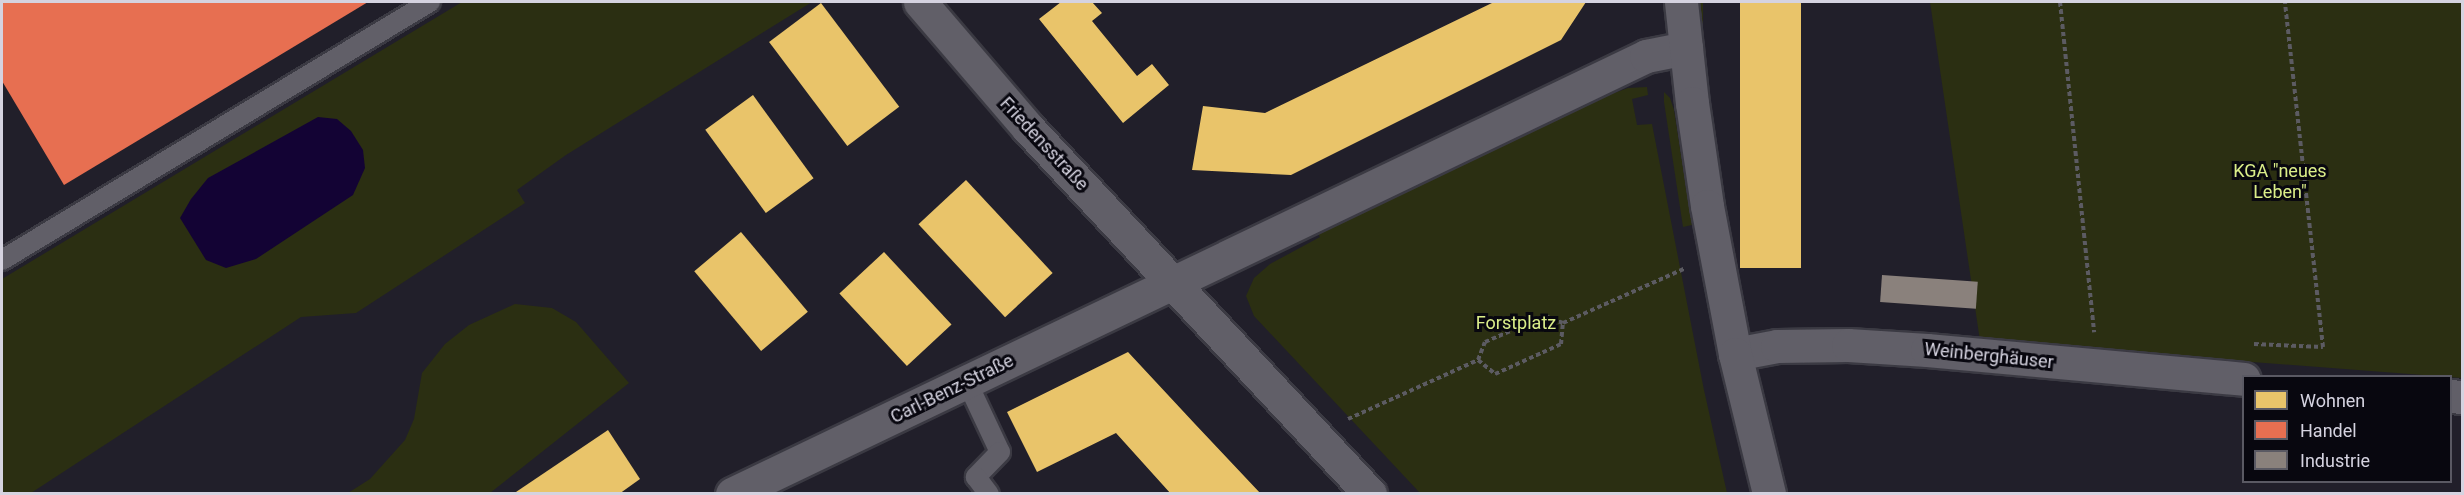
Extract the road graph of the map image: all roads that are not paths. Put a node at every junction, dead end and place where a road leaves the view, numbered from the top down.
1 (430, 2) edge
2 (920, 2) edge
3 (1681, 2) edge
4 (1686, 48) junction
5 (2, 260) edge
6 (1172, 282) junction
7 (1736, 354) junction
8 (2242, 379) edge
9 (967, 382) junction
10 (732, 494) edge
11 (989, 494) edge
12 (1370, 494) edge
13 (1769, 494) edge

1 - 5 lane
2 - 6 street, Friedensstraße
3 - 4 street
4 - 6 street
4 - 7 street
6 - 9 street, Carl-Benz-Straße
6 - 12 street
7 - 8 street, Weinberghäuser
7 - 13 street
9 - 10 street, Carl-Benz-Straße
9 - 11 lane

